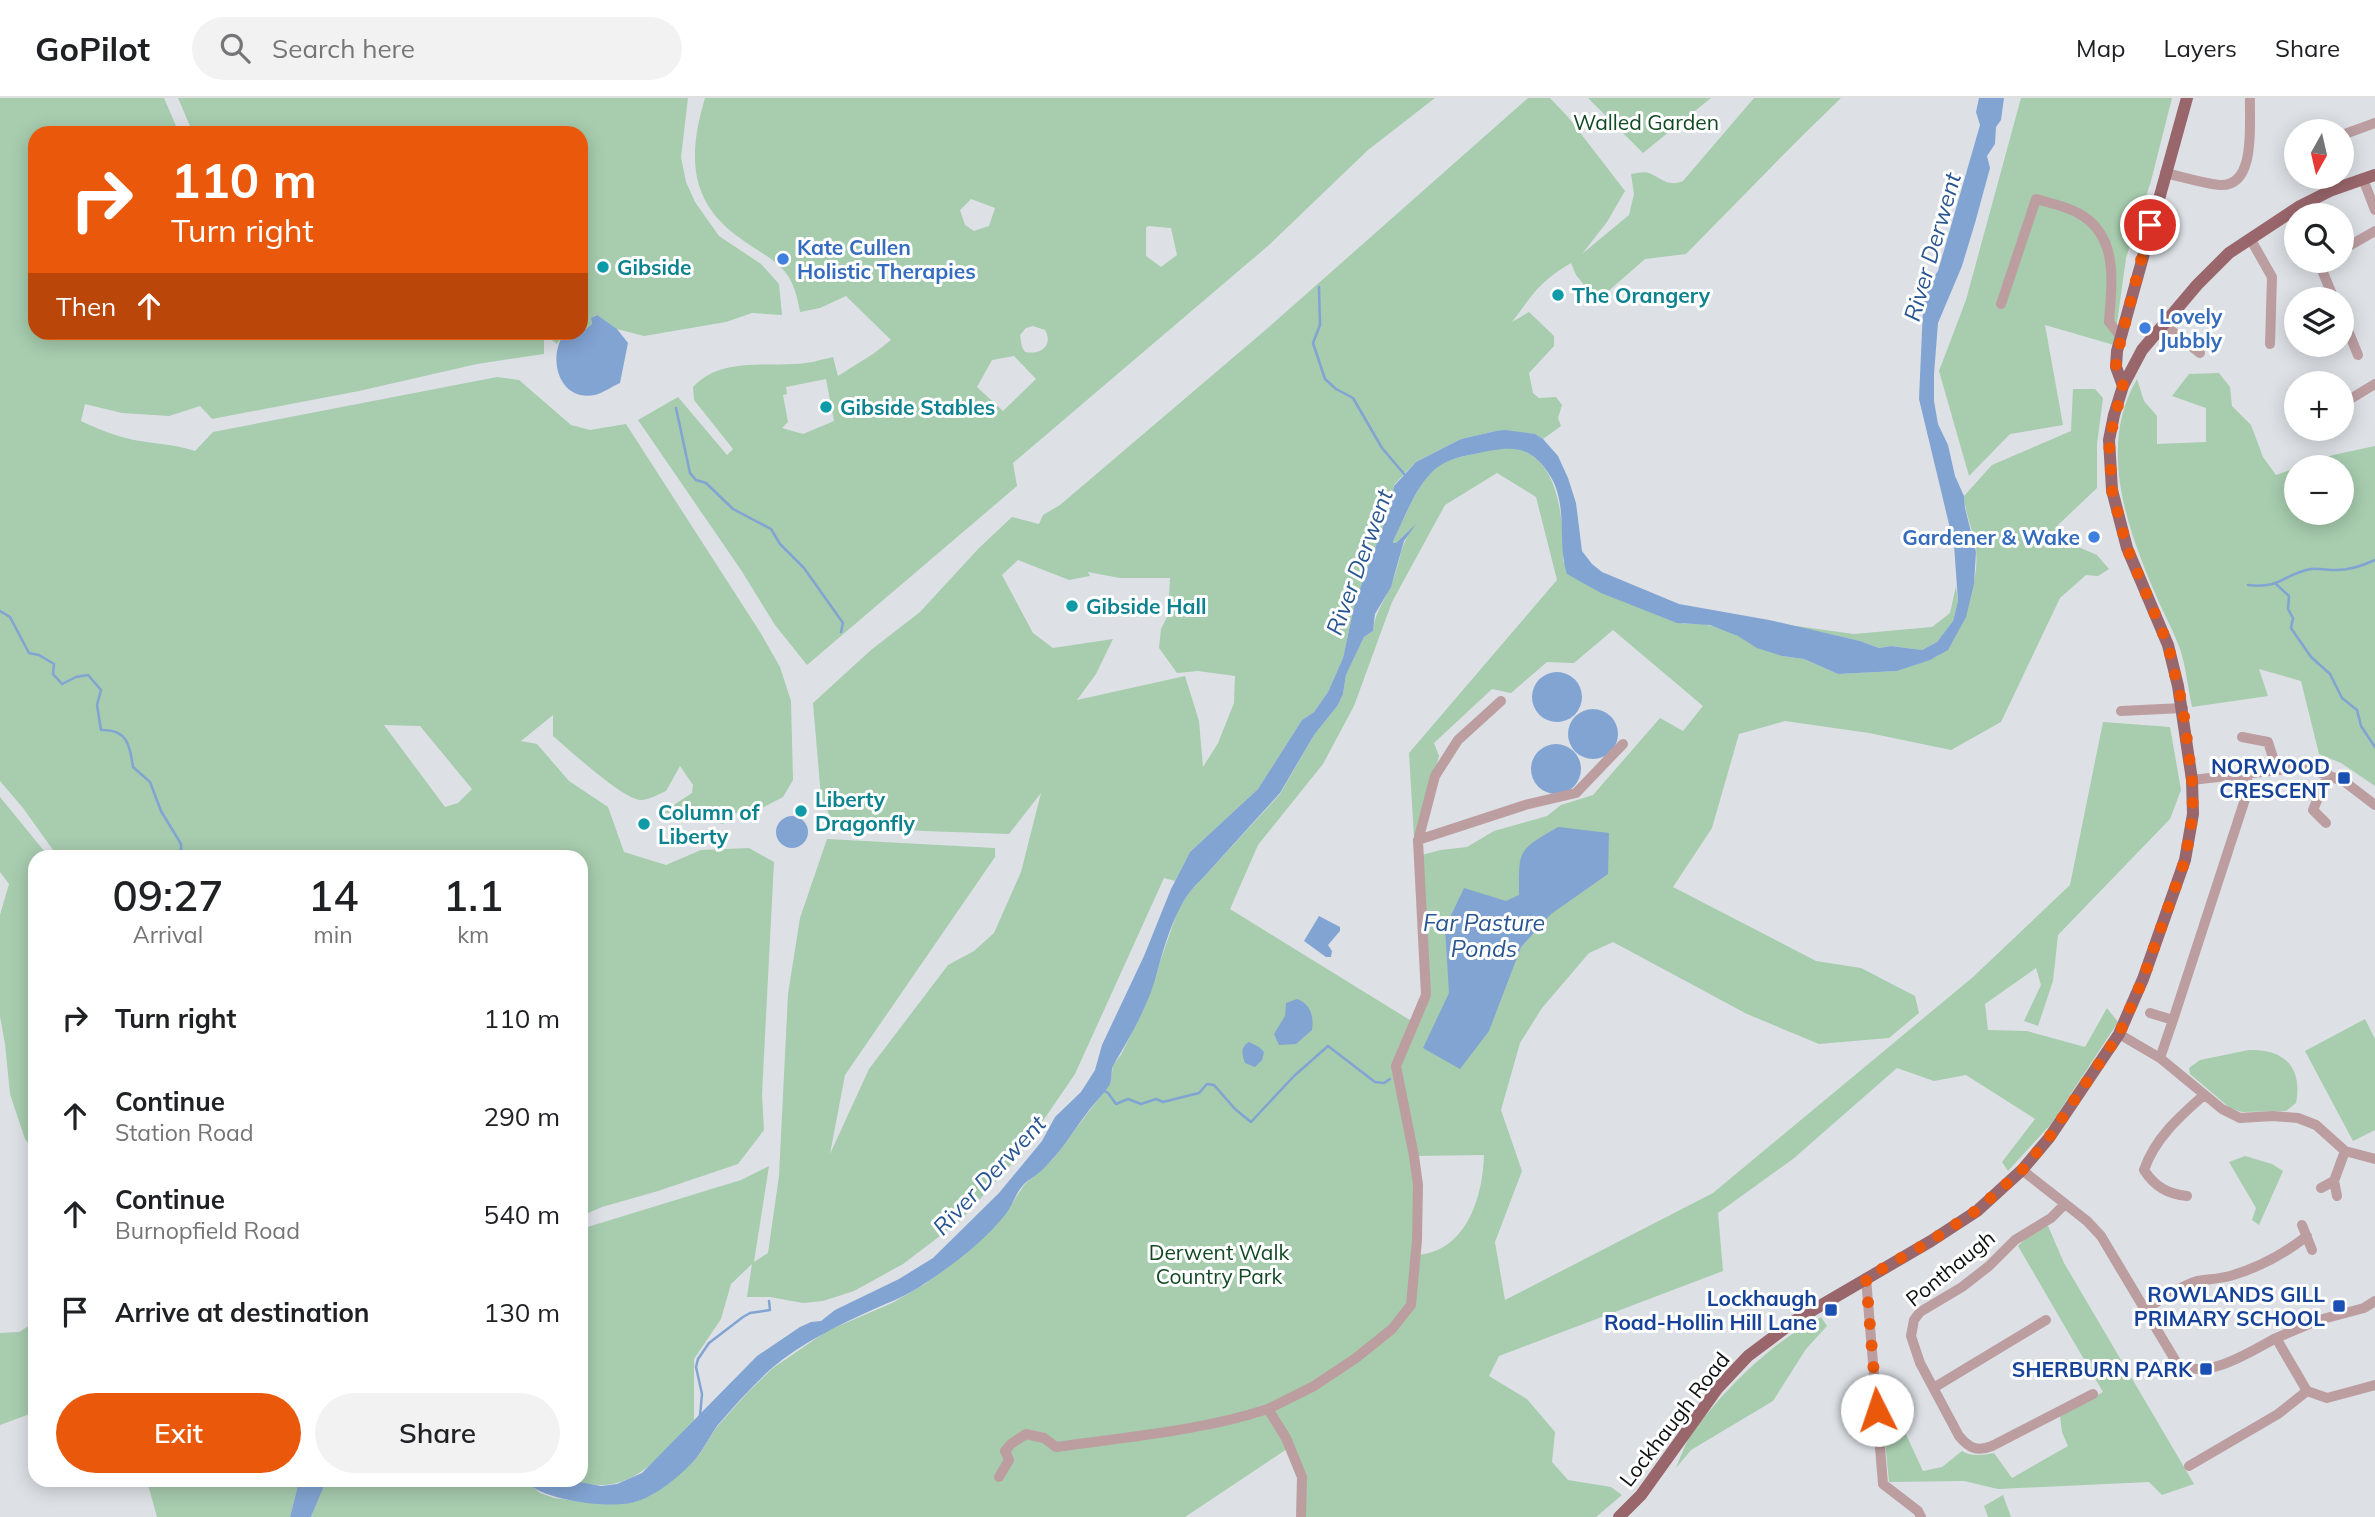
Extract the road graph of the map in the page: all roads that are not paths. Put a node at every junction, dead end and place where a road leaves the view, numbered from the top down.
1 (2187, 98) edge
2 (2250, 98) edge
3 (2375, 123) edge
4 (2354, 131) edge
5 (2165, 173) junction
6 (2369, 177) edge
7 (2375, 210) edge
8 (2375, 232) edge
9 (2251, 240) junction
10 (2354, 243) edge
11 (2001, 304) dead end
12 (2163, 324) junction
13 (2121, 337) junction
14 (2270, 344) dead end
15 (2354, 345) edge
16 (2118, 351) junction
17 (2200, 353) dead end
18 (2358, 355) dead end
19 (2132, 366) junction
20 (2375, 384) edge
21 (2123, 386) junction
22 (2354, 397) edge
23 (1500, 702) dead end
24 (2183, 708) junction
25 (2121, 711) dead end
26 (2242, 737) dead end
27 (1623, 744) dead end
28 (2277, 770) junction
29 (2246, 774) junction
30 (2328, 774) junction
31 (2192, 780) junction
32 (2375, 805) edge
33 (2326, 823) dead end
34 (1418, 840) junction
35 (2150, 1013) dead end
36 (2173, 1020) junction
37 (2119, 1034) junction
38 (2160, 1058) junction
39 (2204, 1095) junction
40 (2345, 1151) junction
41 (2375, 1159) edge
42 (2022, 1170) junction
43 (2334, 1181) junction
44 (2321, 1188) dead end
45 (2187, 1196) dead end
46 (2337, 1196) dead end
47 (2065, 1204) junction
48 (2302, 1225) dead end
49 (2307, 1236) junction
50 (2312, 1250) dead end
51 (1866, 1278) junction
52 (2375, 1301) edge
53 (2144, 1310) junction
54 (2046, 1320) dead end
55 (2276, 1338) junction
56 (2375, 1385) edge
57 (1935, 1387) junction
58 (2307, 1391) junction
59 (2093, 1394) dead end
60 (1270, 1413) junction
61 (2189, 1466) dead end
62 (999, 1477) dead end
63 (1301, 1517) edge
64 (1619, 1517) edge
65 (1921, 1517) edge

1 - 5 main road
2 - 5 street
3 - 4 street
5 - 13 main road
6 - 7 street
6 - 9 main road
8 - 10 street
9 - 12 main road
9 - 14 street
11 - 13 street
12 - 17 street
12 - 19 main road
13 - 16 main road
15 - 18 street
16 - 19 main road
16 - 21 main road
19 - 21 main road
20 - 22 street
21 - 24 main road, Lockhaugh Road
23 - 34 street
24 - 25 street
24 - 31 main road, Lockhaugh Road
26 - 28 street
27 - 34 street
28 - 29 street
28 - 30 street
29 - 31 street
29 - 36 street
30 - 32 street
30 - 33 street
31 - 37 main road, Lockhaugh Road
34 - 60 street
35 - 36 street
36 - 38 street
37 - 38 street
37 - 42 main road, Lockhaugh Road
38 - 39 street
39 - 40 street
39 - 45 street
40 - 41 street
40 - 43 street
42 - 47 street
42 - 51 main road, Lockhaugh Road
43 - 44 street
43 - 46 street
47 - 53 street
47 - 57 street, Ponthaugh
48 - 49 street
49 - 50 street
49 - 53 street
51 - 64 main road, Lockhaugh Road
51 - 65 street
52 - 55 street
53 - 55 street
54 - 57 street
55 - 58 street
56 - 58 street
57 - 59 street, Ponthaugh
58 - 61 street
60 - 62 street
60 - 63 street

